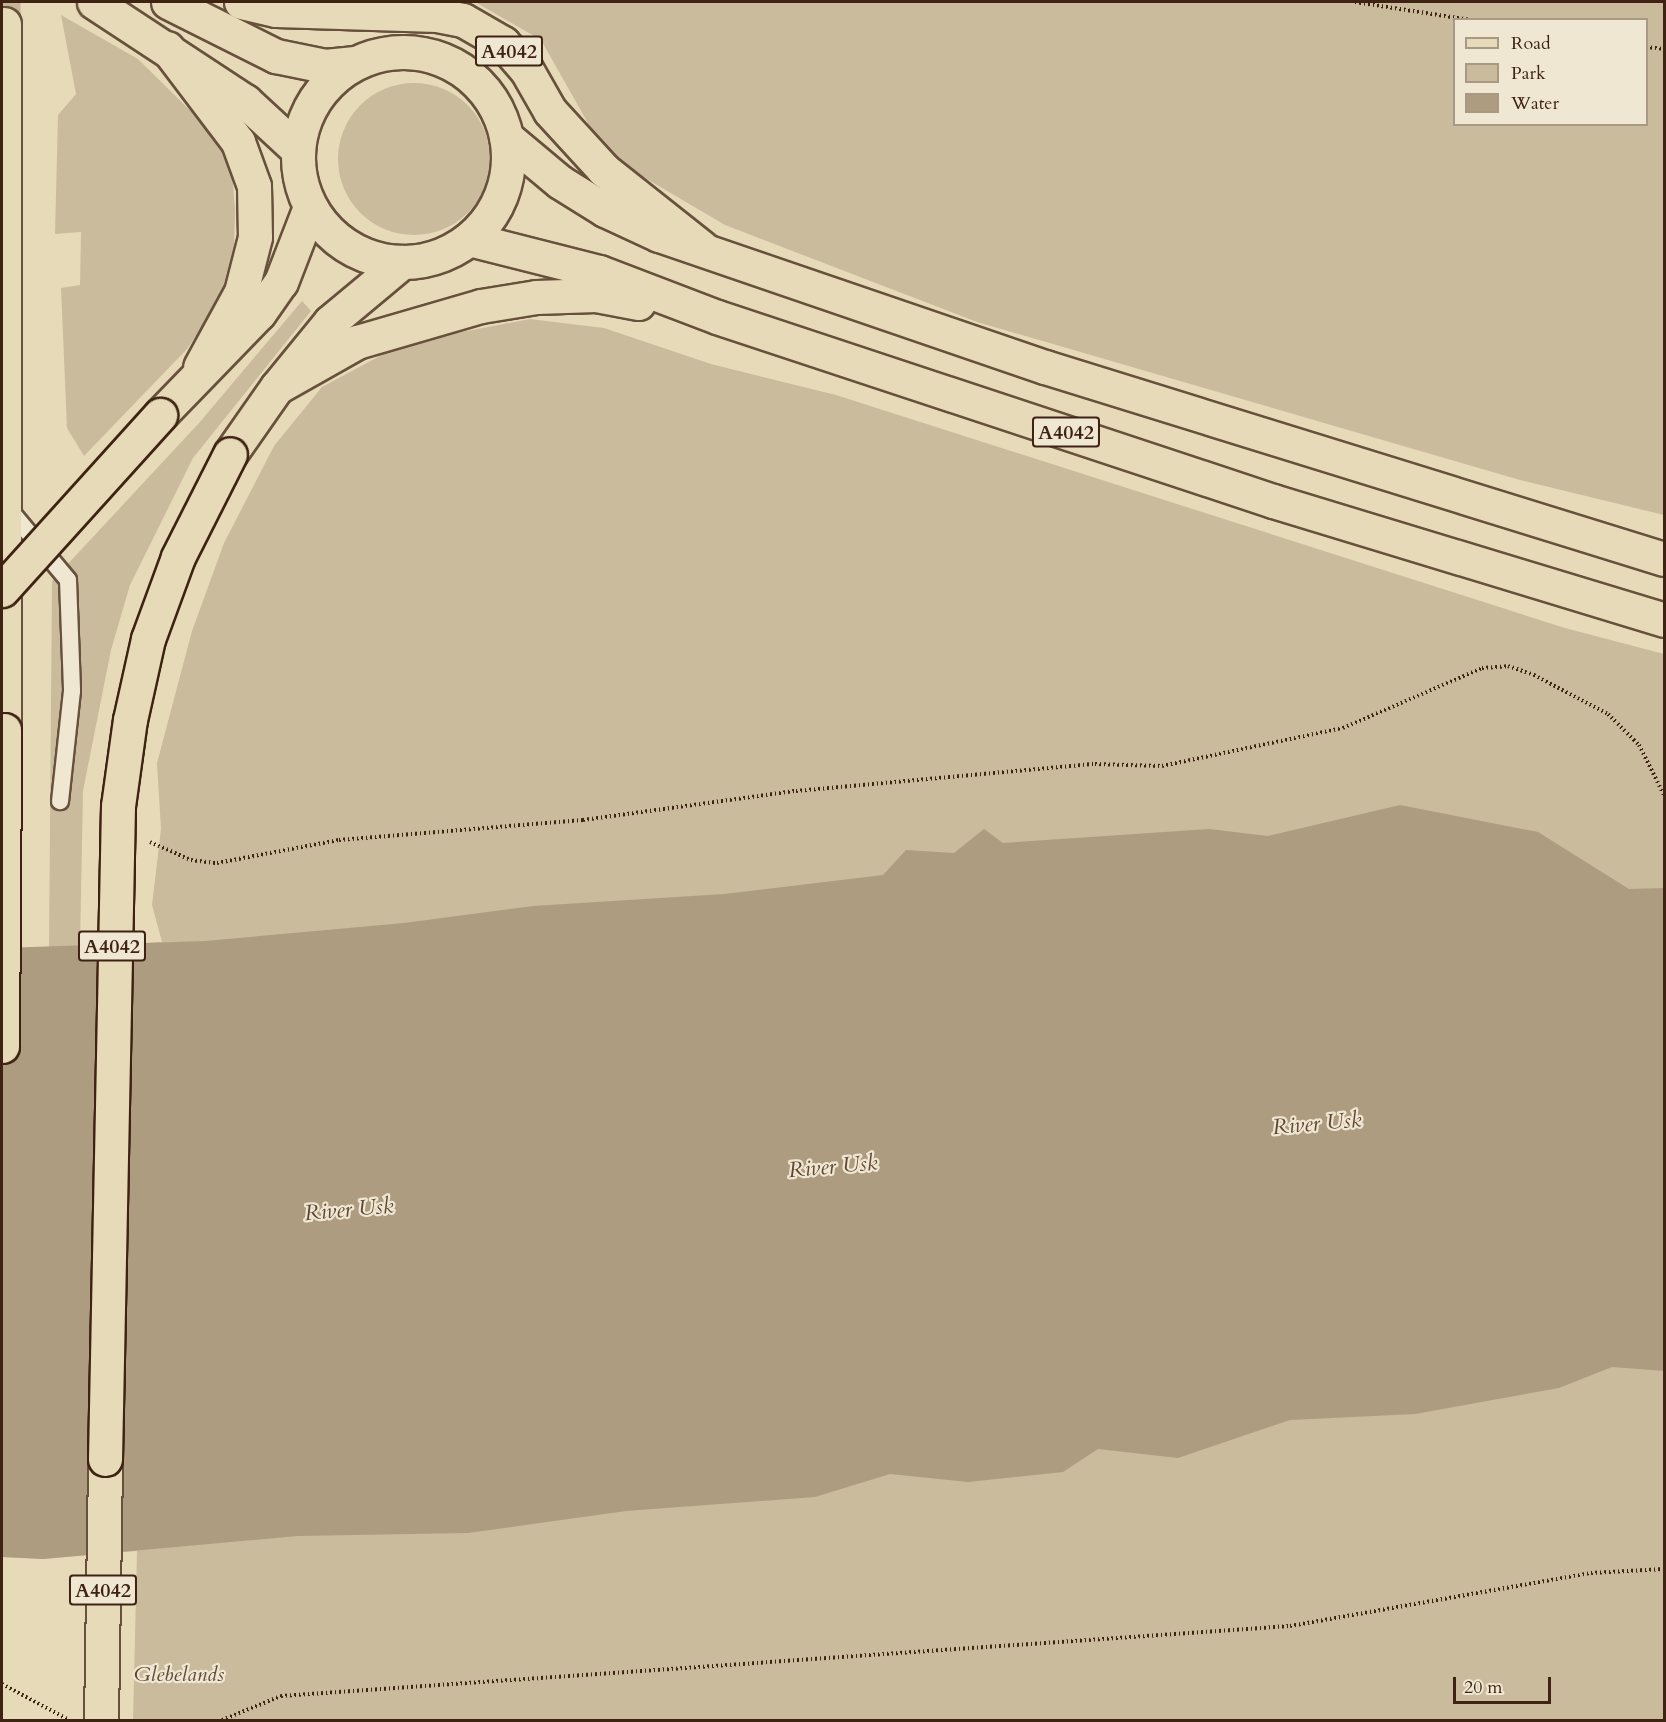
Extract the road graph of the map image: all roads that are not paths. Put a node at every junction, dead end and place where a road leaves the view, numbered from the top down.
1 (94, 2) edge
2 (168, 2) edge
3 (242, 2) edge
4 (4, 24) dead end
5 (167, 48) junction
6 (353, 63) junction
7 (506, 137) junction
8 (298, 150) junction
9 (310, 207) junction
10 (469, 239) junction
11 (704, 248) junction
12 (402, 262) junction
13 (717, 317) junction
14 (195, 377) junction
15 (277, 387) junction
16 (4, 504) junction
17 (1665, 559) edge
18 (2, 590) edge
19 (1665, 620) edge
20 (60, 801) dead end
21 (2, 1046) edge
22 (101, 1720) edge

1 - 5 main road
2 - 6 main road
3 - 11 main road, A4042
4 - 16 main road
5 - 8 main road
5 - 14 main road
6 - 7 main road
6 - 8 main road
7 - 10 main road
7 - 11 main road, A4042
8 - 9 main road
9 - 12 main road
9 - 14 main road
10 - 12 main road
10 - 13 main road, A4042
11 - 17 main road, A4042
12 - 15 main road, A4042
13 - 15 main road, A4042
13 - 19 main road, A4042
14 - 18 main road, bridge
15 - 22 main road, A4042, bridge
16 - 20 lane
16 - 21 main road, bridge

